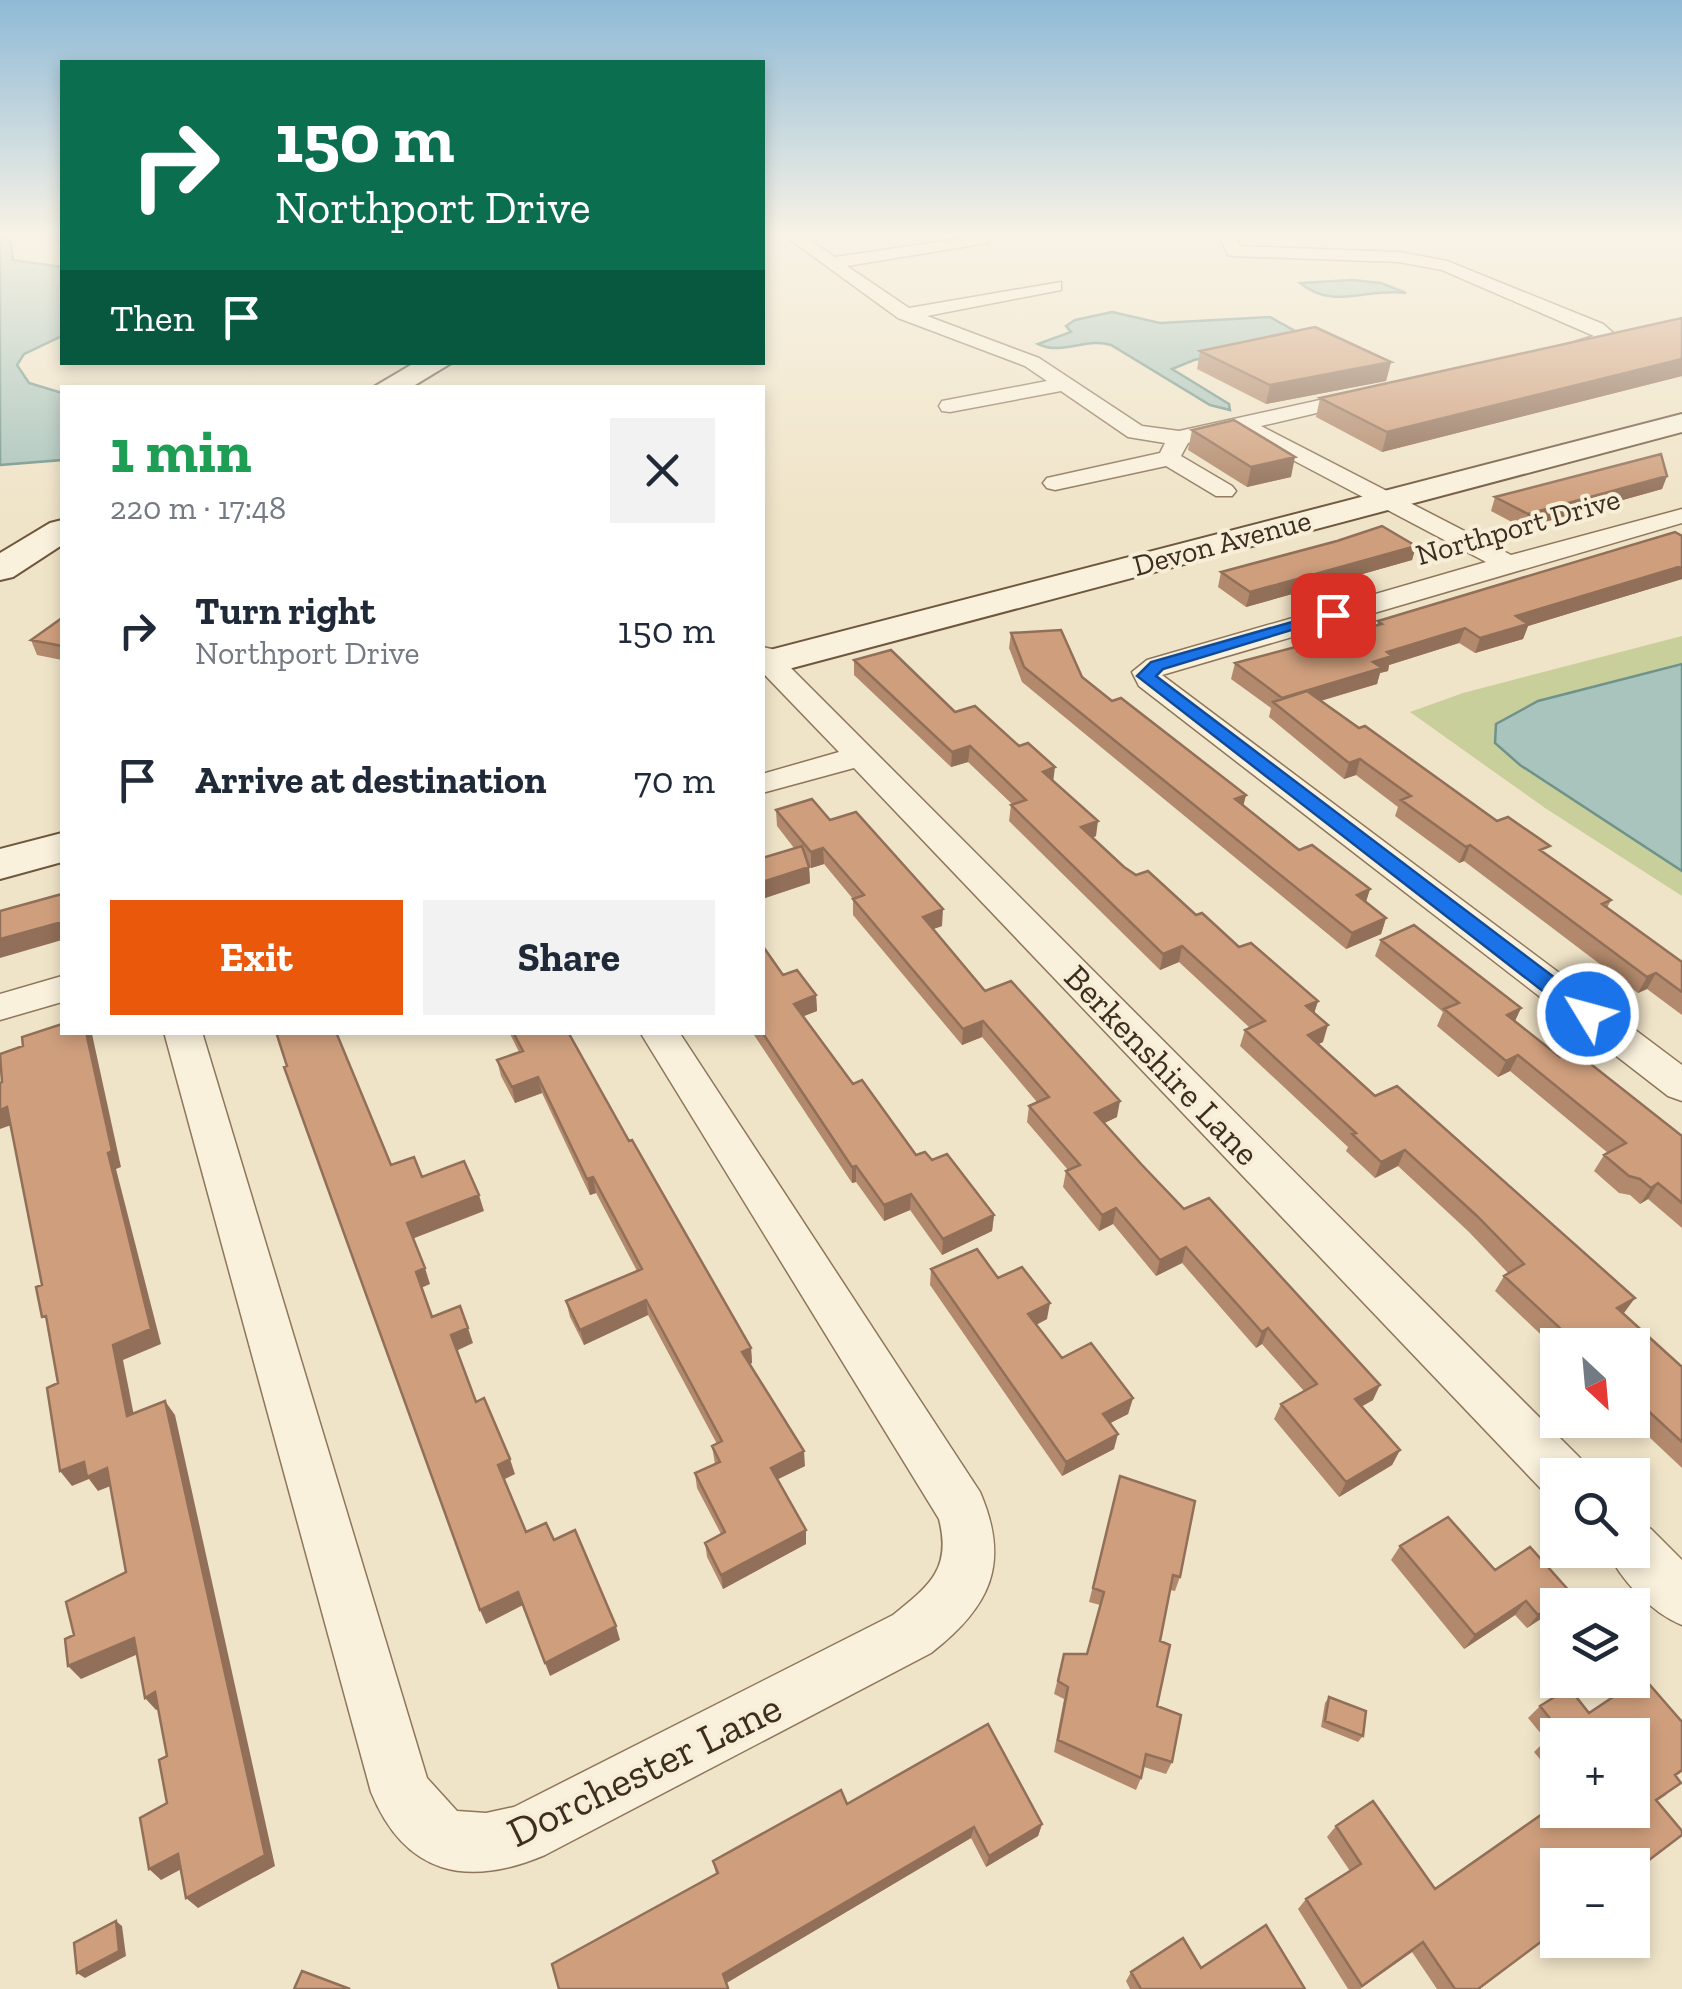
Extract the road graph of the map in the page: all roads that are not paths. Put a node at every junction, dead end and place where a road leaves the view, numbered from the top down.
1 (936, 326) edge
2 (1591, 326) edge
3 (1544, 356) edge
4 (433, 365) edge
5 (1064, 384) junction
6 (392, 385) edge
7 (1379, 393) edge
8 (1682, 403) edge
9 (950, 406) dead end
10 (1266, 419) junction
11 (1682, 422) edge
12 (1241, 424) junction
13 (1174, 448) junction
14 (1055, 484) dead end
15 (1224, 491) dead end
16 (1376, 492) junction
17 (1681, 516) edge
18 (60, 531) edge
19 (1510, 564) junction
20 (0, 569) edge
21 (765, 655) edge
22 (765, 656) edge
23 (861, 756) junction
24 (765, 783) edge
25 (60, 819) edge
26 (0, 834) edge
27 (60, 849) edge
28 (0, 864) edge
29 (60, 990) edge
30 (0, 1007) edge
31 (184, 1035) edge
32 (662, 1035) edge
33 (1682, 1086) edge
34 (1545, 1458) edge
35 (1650, 1565) edge
36 (1682, 1598) edge

1 - 5 street
2 - 3 street
4 - 6 main road
5 - 9 street
5 - 13 street
7 - 10 street
8 - 16 main road, Devon Avenue
10 - 12 street
10 - 16 street
11 - 16 main road, Devon Avenue
12 - 13 street
12 - 16 street
13 - 14 street
13 - 15 street
16 - 19 street
16 - 21 main road, Devon Avenue
17 - 19 street, Northport Drive
18 - 20 main road
19 - 33 street, Northport Drive
22 - 23 street, Berkenshire Lane
23 - 24 street
23 - 34 street, Berkenshire Lane
25 - 26 main road
27 - 28 main road
29 - 30 street
31 - 32 street, Dorchester Lane
35 - 36 street

